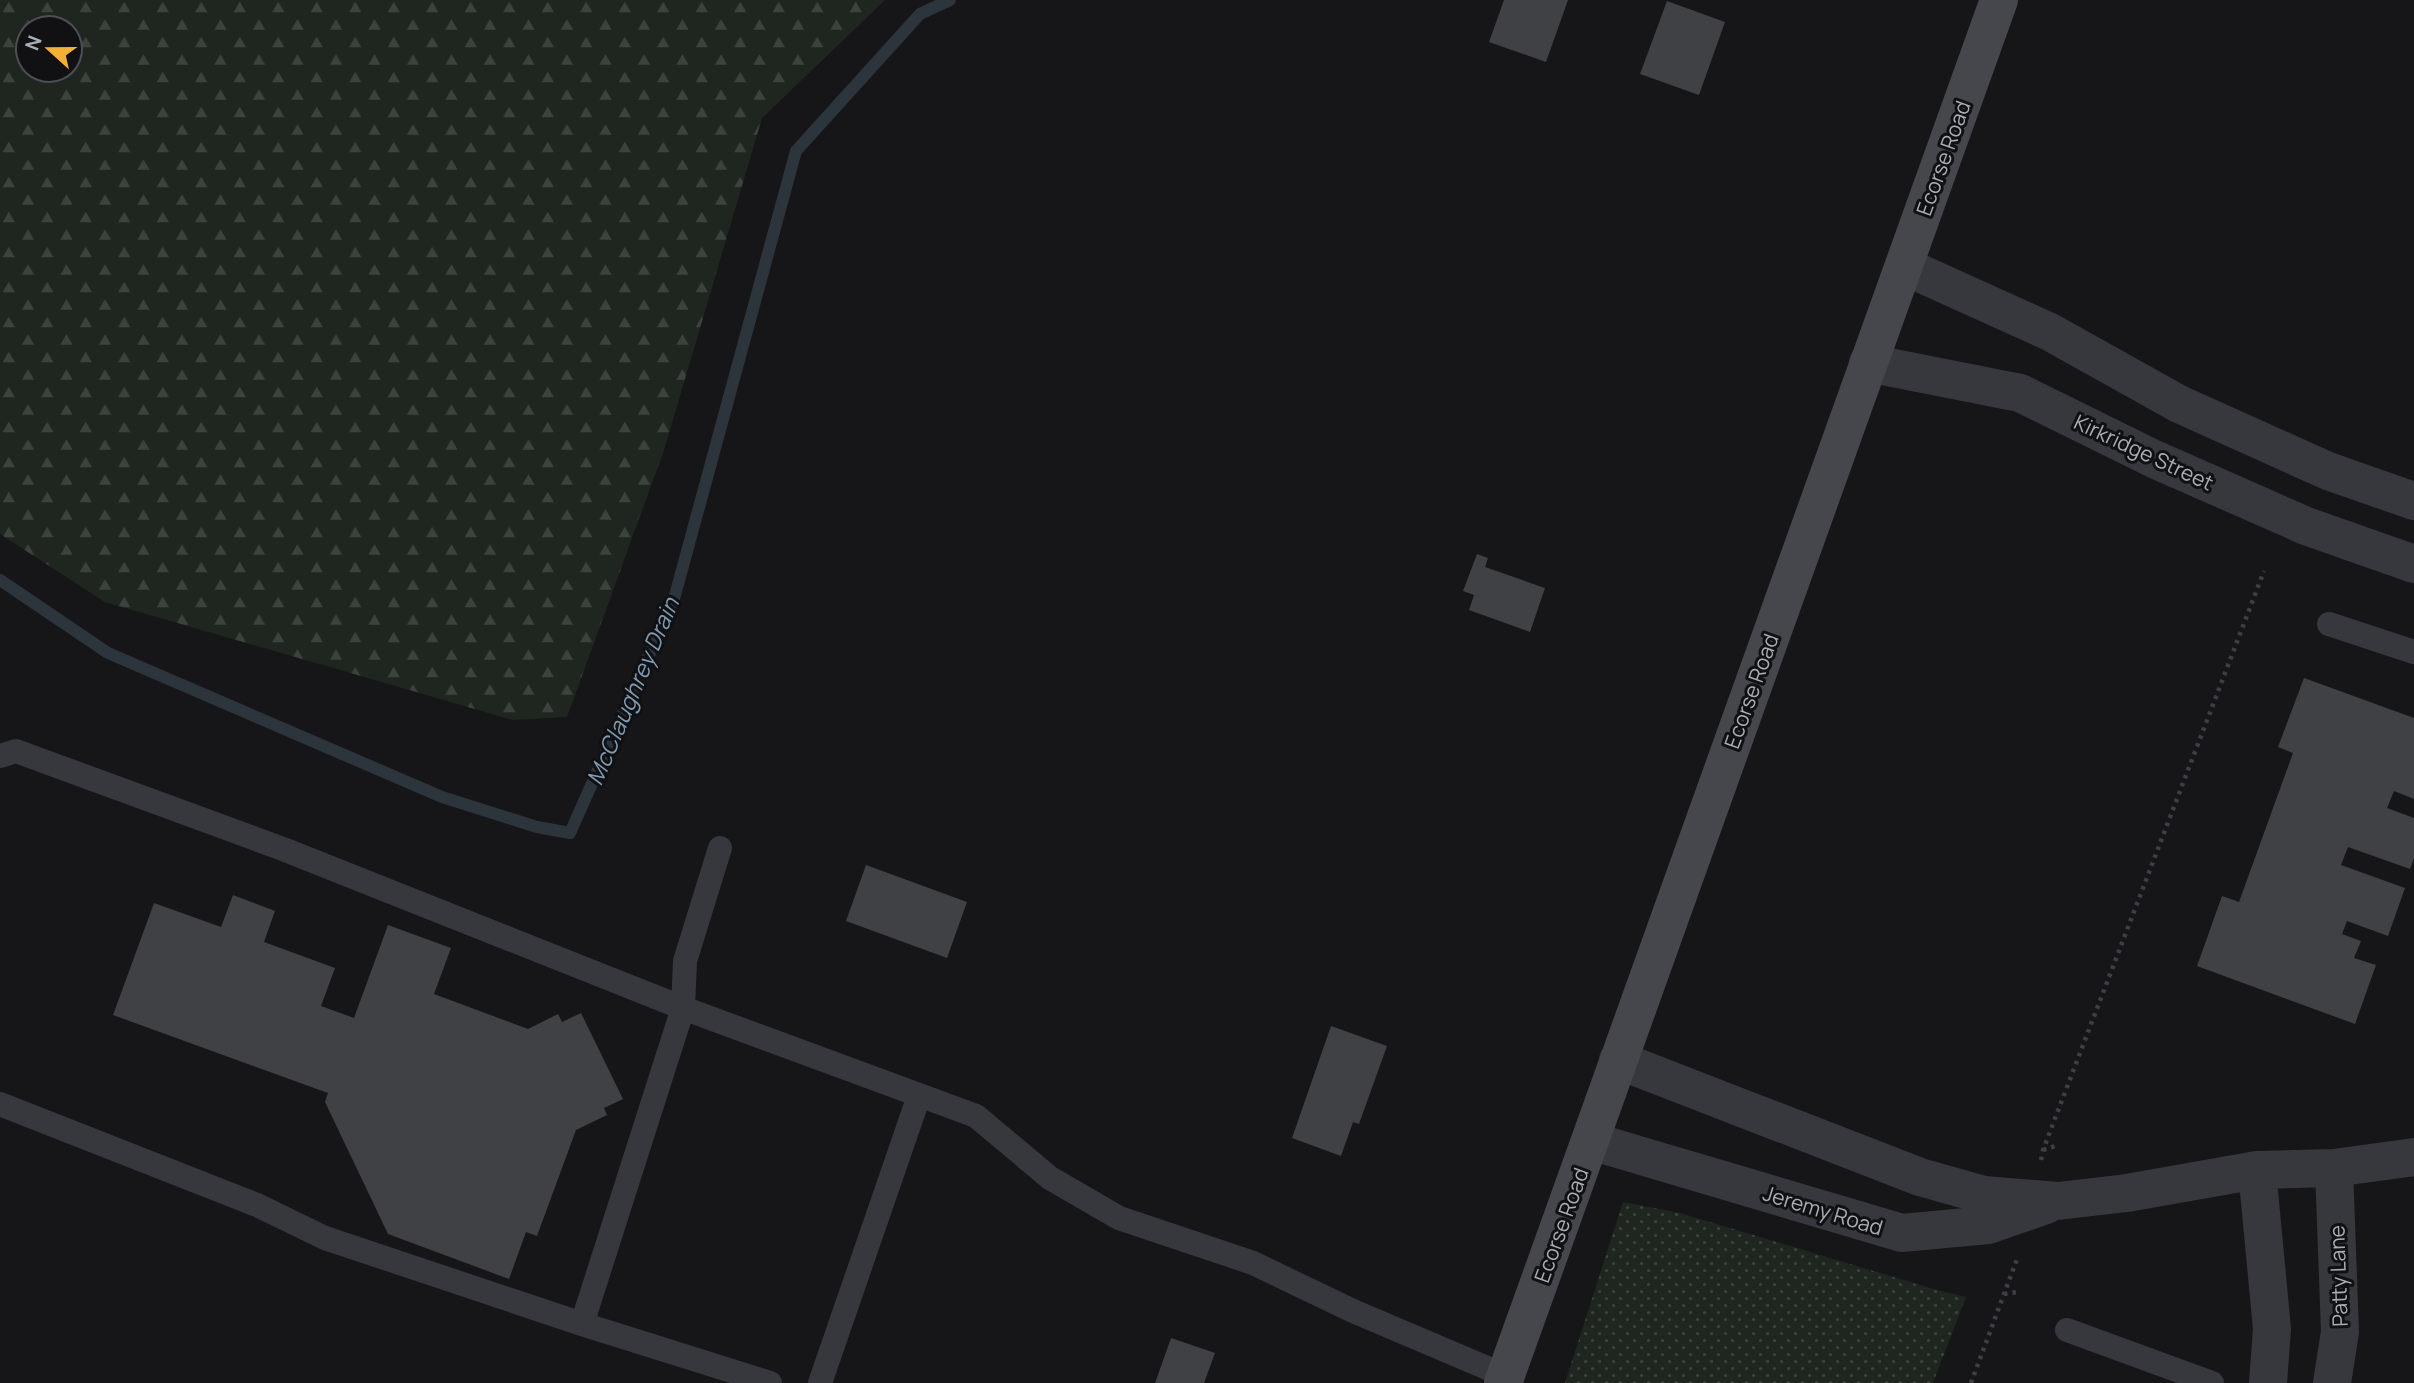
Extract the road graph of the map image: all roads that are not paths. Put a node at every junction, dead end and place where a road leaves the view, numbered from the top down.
1 (2000, 0) edge
2 (1904, 266) junction
3 (1868, 363) junction
4 (2414, 500) edge
5 (2414, 564) edge
6 (2329, 624) dead end
7 (2414, 652) edge
8 (0, 756) edge
9 (720, 848) dead end
10 (683, 1008) junction
11 (1618, 1060) junction
12 (919, 1096) junction
13 (0, 1104) edge
14 (1591, 1141) junction
15 (2414, 1157) edge
16 (2334, 1168) junction
17 (2257, 1170) junction
18 (2043, 1203) junction
19 (582, 1324) junction
20 (2067, 1330) dead end
21 (1504, 1380) edge
22 (770, 1383) edge
23 (820, 1383) edge
24 (2212, 1383) edge
25 (2268, 1383) edge
26 (2332, 1383) edge

1 - 2 main road, Ecorse Road
2 - 3 main road, Ecorse Road
2 - 4 street
3 - 5 street, Kirkridge Street
3 - 11 main road, Ecorse Road
6 - 7 lane
8 - 10 lane
9 - 10 lane
10 - 12 lane
10 - 19 lane
11 - 14 main road, Ecorse Road
11 - 18 street, Jeremy Road
12 - 21 lane
12 - 23 lane
13 - 19 lane
14 - 18 street, Jeremy Road
14 - 21 main road, Ecorse Road
15 - 16 street, Jeremy Road
16 - 17 street, Jeremy Road
16 - 26 street, Patty Lane
17 - 18 street, Jeremy Road
17 - 25 street
19 - 22 lane
20 - 24 lane

